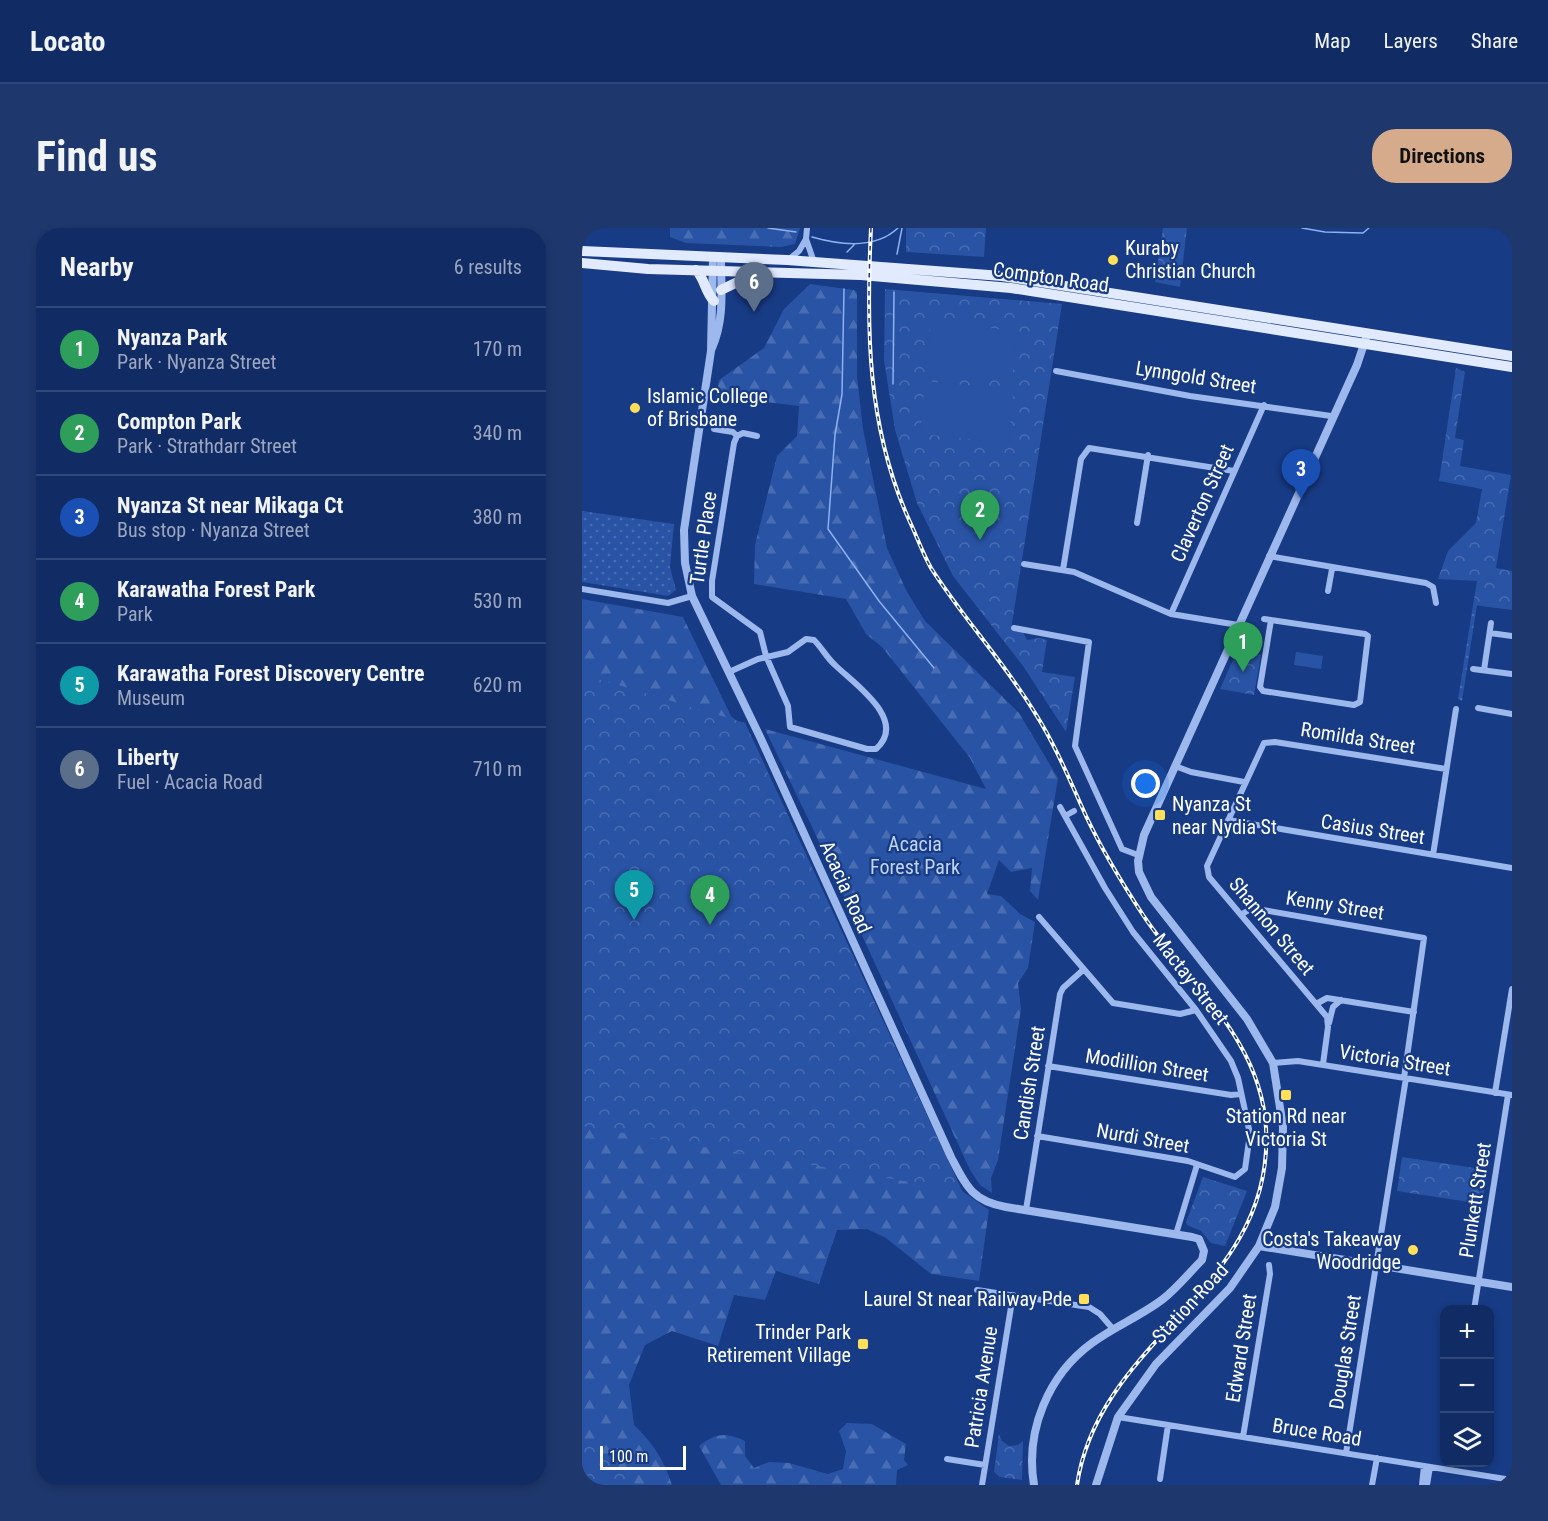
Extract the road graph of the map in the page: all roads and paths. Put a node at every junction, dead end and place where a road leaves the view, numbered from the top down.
1 (807, 228) edge
2 (806, 239) junction
3 (582, 251) edge
4 (717, 257) junction
5 (787, 260) junction
6 (814, 262) junction
7 (582, 263) edge
8 (696, 270) junction
9 (717, 271) junction
10 (756, 272) junction
11 (975, 274) junction
12 (991, 287) junction
13 (721, 290) junction
14 (714, 301) junction
15 (1366, 338) junction
16 (711, 351) junction
17 (1512, 356) edge
18 (1512, 367) edge
19 (1056, 371) dead end
20 (1264, 405) junction
21 (1331, 416) junction
22 (714, 429) dead end
23 (737, 436) junction
24 (757, 436) dead end
25 (1148, 456) junction
26 (1234, 471) junction
27 (1137, 523) dead end
28 (1269, 556) junction
29 (1024, 564) dead end
30 (1332, 569) junction
31 (1063, 570) junction
32 (582, 589) edge
33 (1328, 591) dead end
34 (692, 596) junction
35 (1436, 603) dead end
36 (1171, 614) junction
37 (1267, 619) joint
38 (1491, 623) dead end
39 (1238, 625) junction
40 (1014, 628) dead end
41 (1490, 633) junction
42 (1512, 636) edge
43 (766, 656) junction
44 (1473, 669) dead end
45 (1484, 670) junction
46 (729, 672) junction
47 (1512, 674) edge
48 (1478, 708) dead end
49 (1456, 710) dead end
50 (1512, 714) edge
51 (1264, 743) joint
52 (1175, 766) junction
53 (1446, 769) junction
54 (1244, 782) junction
55 (1060, 807) dead end
56 (1074, 811) dead end
57 (1065, 816) junction
58 (1228, 820) junction
59 (1138, 855) junction
60 (1433, 855) junction
61 (1512, 868) edge
62 (1242, 915) junction
63 (1039, 917) dead end
64 (1425, 938) joint
65 (1083, 970) junction
66 (1512, 988) edge
67 (1306, 992) junction
68 (1327, 998) junction
69 (1340, 1000) junction
70 (1318, 1006) junction
71 (1196, 1010) junction
72 (1414, 1012) junction
73 (1328, 1027) junction
74 (1273, 1064) junction
75 (1323, 1064) junction
76 (1048, 1066) junction
77 (1405, 1078) junction
78 (1496, 1092) junction
79 (1241, 1094) junction
80 (1510, 1095) edge
81 (1037, 1136) junction
82 (1197, 1165) junction
83 (1241, 1174) joint
84 (1026, 1210) junction
85 (1176, 1234) junction
86 (1259, 1246) junction
87 (1269, 1265) dead end
88 (1376, 1266) junction
89 (1479, 1282) junction
90 (1512, 1287) edge
91 (977, 1290) dead end
92 (1013, 1295) junction
93 (1475, 1305) edge
94 (1113, 1329) junction
95 (1118, 1417) junction
96 (1168, 1425) junction
97 (1243, 1437) junction
98 (1346, 1454) junction
99 (1377, 1458) junction
100 (947, 1459) dead end
101 (985, 1466) junction
102 (1427, 1466) junction
103 (1440, 1466) edge
104 (1453, 1467) edge
105 (1493, 1477) junction
106 (1160, 1479) dead end
107 (1512, 1480) edge
108 (982, 1484) edge
109 (991, 1485) edge
110 (1034, 1485) edge
111 (1096, 1485) edge
112 (1372, 1485) edge
113 (1424, 1485) edge
114 (1492, 1485) edge

1 - 2 street
2 - 5 street
2 - 6 street
3 - 4 main road, Compton Road
4 - 5 main road, Compton Road
4 - 9 street, Acacia Road
5 - 6 main road, Compton Road
6 - 11 main road, Compton Road
7 - 8 main road, Compton Road
8 - 9 main road, Compton Road
8 - 14 main road
9 - 10 main road, Compton Road
9 - 13 street, Acacia Road
9 - 14 street, Acacia Road
10 - 12 main road, Compton Road
10 - 13 main road
11 - 12 main road
11 - 15 main road, Compton Road
12 - 15 main road, Compton Road
13 - 16 street, Acacia Road
14 - 16 street, Acacia Road
15 - 17 main road, Compton Road
15 - 18 main road, Compton Road
15 - 21 street
16 - 34 street, Acacia Road
19 - 20 street, Lynngold Street
20 - 21 street, Lynngold Street
20 - 26 street, Claverton Street
21 - 28 street
22 - 23 street
23 - 24 street
23 - 43 street, Turtle Place
25 - 26 street
25 - 27 street
25 - 31 street
26 - 36 street, Claverton Street
28 - 30 street
28 - 39 street
29 - 31 street
30 - 33 street
30 - 35 street
31 - 36 street
32 - 34 street
34 - 46 street, Acacia Road
36 - 39 street
37 - 37 street
38 - 41 street
39 - 52 street
40 - 59 street
41 - 42 street
41 - 45 street
43 - 43 street
43 - 46 street
44 - 45 street
45 - 47 street
46 - 84 street, Acacia Road
48 - 50 street
49 - 53 street
51 - 53 street, Romilda Street
51 - 54 street, Shannon Street
52 - 54 street
52 - 59 street
53 - 60 street
54 - 58 street, Shannon Street
55 - 57 street, Mactay Street
56 - 57 street
57 - 71 street, Mactay Street
58 - 60 street, Casius Street
58 - 62 street, Shannon Street
59 - 74 street, Station Road
60 - 61 street, Casius Street
62 - 64 street, Kenny Street
62 - 67 street, Shannon Street
63 - 65 street
64 - 72 street, Douglas Street
65 - 71 street
65 - 76 street, Candish Street
66 - 78 street
67 - 68 street
67 - 70 street, Shannon Street
68 - 69 street
68 - 70 street
69 - 70 street
69 - 72 street
69 - 73 street
70 - 73 street, Shannon Street
71 - 79 street, Mactay Street
72 - 77 street, Douglas Street
73 - 75 street
74 - 75 street, Victoria Street
74 - 86 street, Station Road
75 - 77 street, Victoria Street
76 - 79 street, Modillion Street
76 - 81 street, Candish Street
77 - 78 street, Victoria Street
77 - 88 street, Douglas Street
78 - 80 street, Victoria Street
79 - 83 street, Mactay Street
80 - 89 street, Plunkett Street
81 - 82 street, Nurdi Street
81 - 84 street, Candish Street
82 - 83 street, Nurdi Street
82 - 85 street
84 - 85 street, Acacia Road
85 - 94 street, Acacia Road
86 - 88 street
86 - 95 street, Station Road
87 - 97 street, Edward Street
88 - 89 street
88 - 98 street, Douglas Street
89 - 90 street
89 - 93 street, Plunkett Street
91 - 92 street
92 - 94 street
92 - 101 street, Patricia Avenue
94 - 110 street
95 - 96 street, Bruce Road
95 - 111 street, Station Road
96 - 97 street, Bruce Road
96 - 106 street
97 - 98 street, Bruce Road
98 - 99 street, Bruce Road
99 - 102 street, Bruce Road
99 - 112 street
100 - 101 street
101 - 108 street, Patricia Avenue
102 - 103 street, Bruce Road
102 - 113 street
104 - 105 street, Bruce Road
105 - 107 street, Bruce Road
105 - 114 street
108 - 109 street

